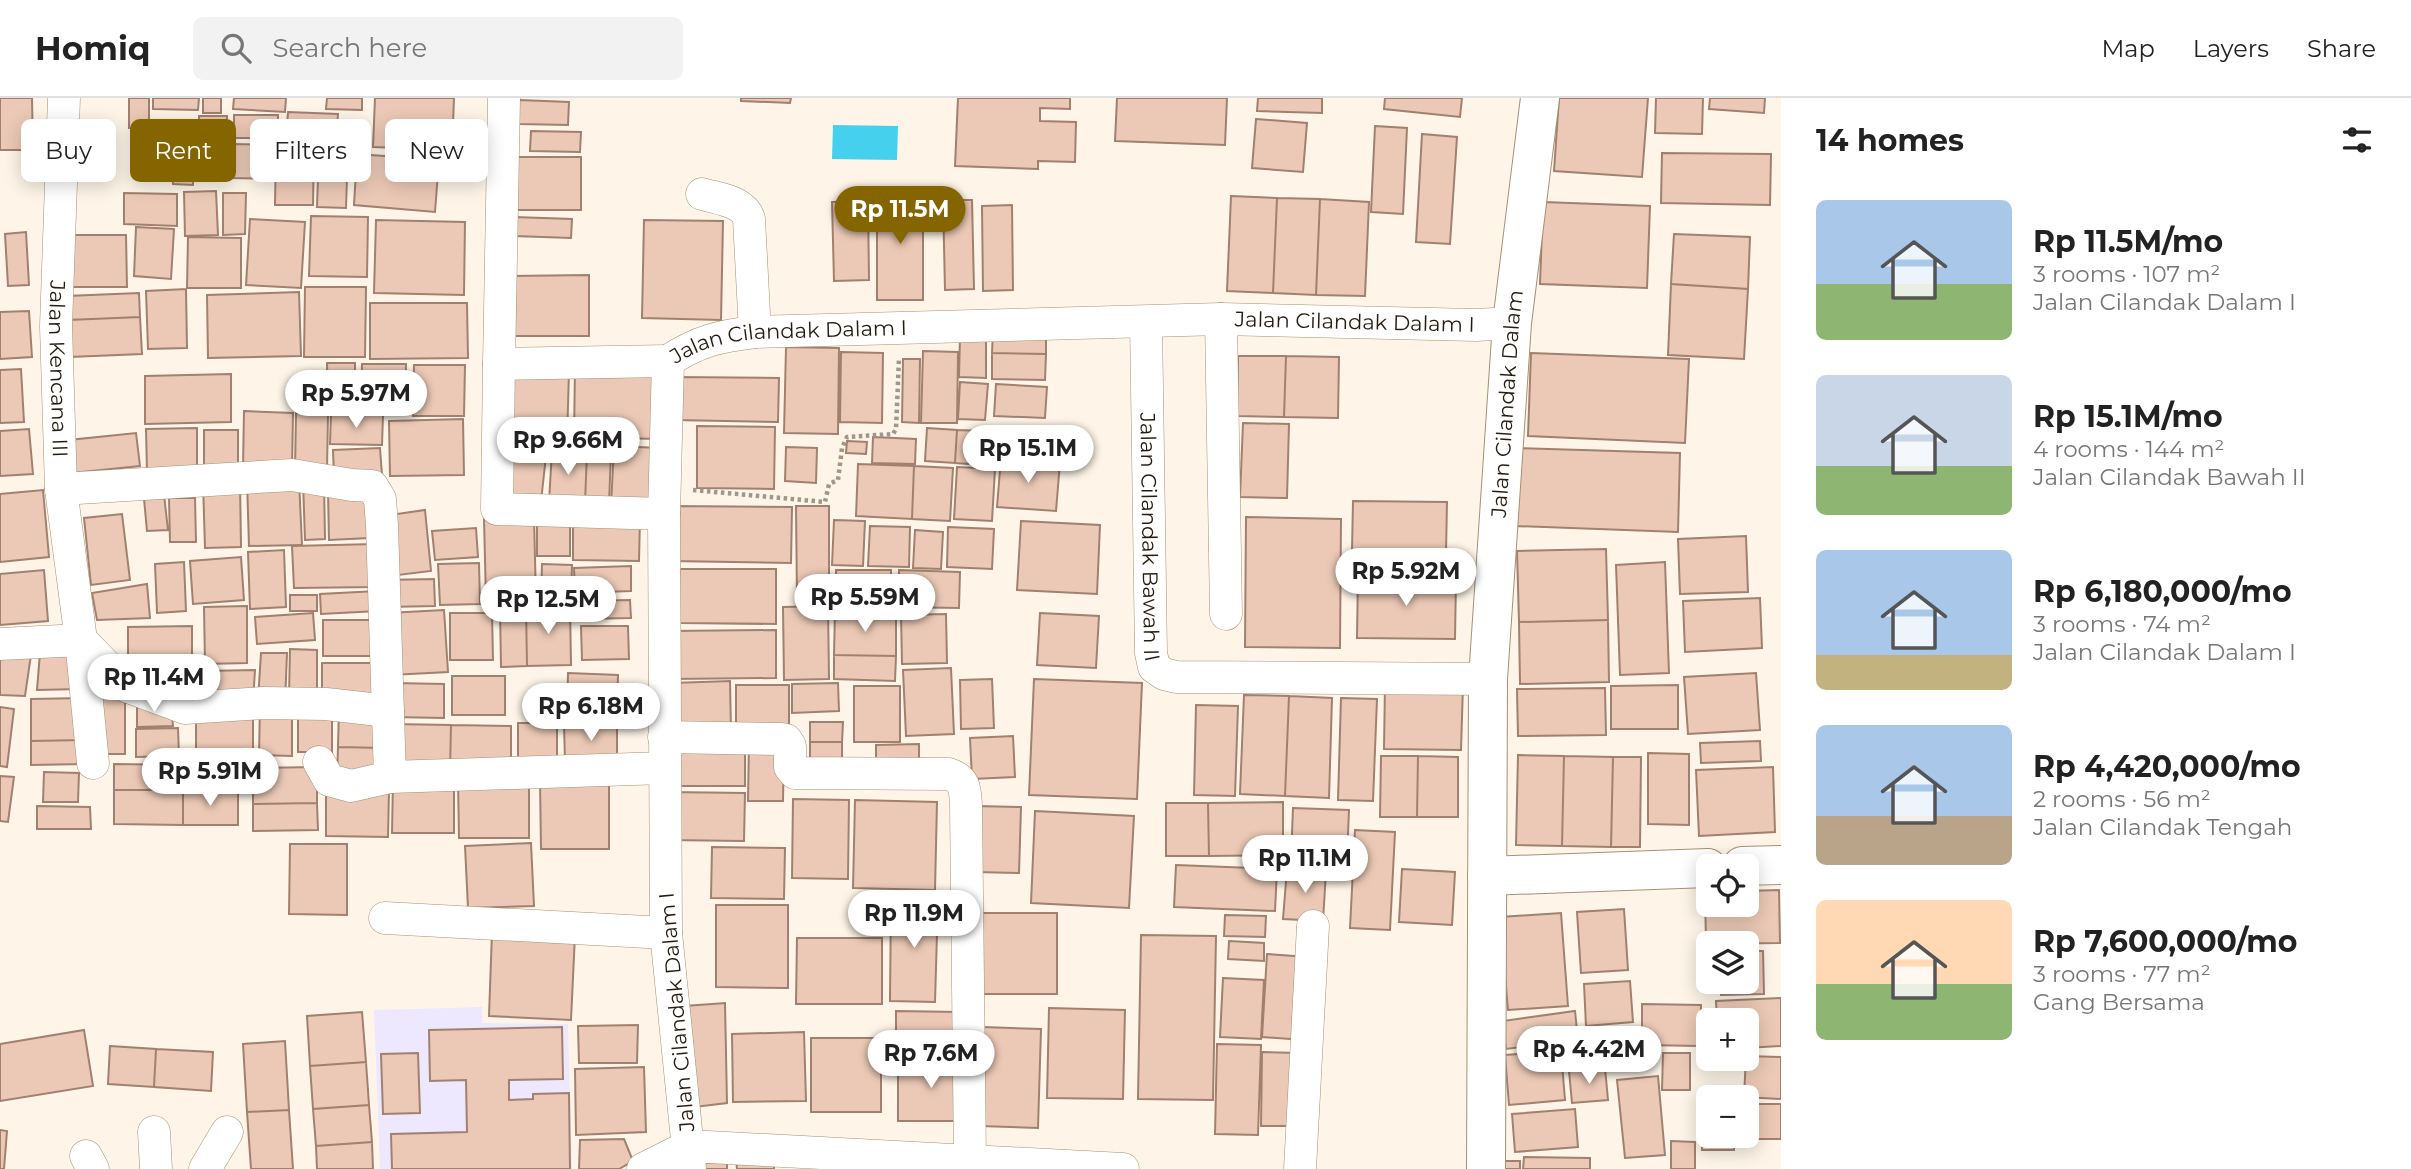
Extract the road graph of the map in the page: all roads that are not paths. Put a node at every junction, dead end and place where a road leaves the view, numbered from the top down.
1 (64, 98) edge
2 (503, 98) edge
3 (1540, 98) edge
4 (702, 194) dead end
5 (1221, 319) junction
6 (1146, 322) junction
7 (1512, 323) junction
8 (755, 332) junction
9 (668, 360) junction
10 (499, 363) junction
11 (61, 489) junction
12 (664, 501) junction
13 (1226, 614) dead end
14 (81, 640) junction
15 (0, 644) edge
16 (1488, 679) junction
17 (388, 711) junction
18 (664, 752) junction
19 (319, 762) dead end
20 (93, 763) dead end
21 (390, 777) junction
22 (1781, 865) edge
23 (1759, 866) edge
24 (1696, 868) edge
25 (1487, 876) junction
26 (385, 918) dead end
27 (1313, 926) dead end
28 (666, 933) junction
29 (154, 1132) dead end
30 (227, 1132) dead end
31 (690, 1157) edge
32 (970, 1161) junction
33 (156, 1169) edge
34 (205, 1169) edge
35 (643, 1169) edge
36 (1123, 1169) edge
37 (1300, 1169) edge
38 (1486, 1169) edge

1 - 11 street, Jalan Kencana III
2 - 10 street
3 - 7 street, Jalan Cilandak Dalam
4 - 8 street
5 - 6 street, Jalan Cilandak Dalam I
5 - 7 street, Jalan Cilandak Dalam I
5 - 13 street
6 - 8 street, Jalan Cilandak Dalam I
6 - 16 street, Jalan Cilandak Bawah II
7 - 16 street, Jalan Cilandak Dalam
8 - 9 street, Jalan Cilandak Dalam I
9 - 10 street
9 - 12 street, Jalan Cilandak Dalam I
10 - 12 street
11 - 14 street, Jalan Kencana III
11 - 17 street
12 - 18 street, Jalan Cilandak Dalam I
14 - 15 street
14 - 17 street
14 - 20 street, Jalan Kencana III
16 - 25 street, Jalan Cilandak Dalam
17 - 21 street
18 - 21 street
18 - 28 street, Jalan Cilandak Dalam I
18 - 32 street
19 - 21 street
22 - 23 street
24 - 25 street
25 - 38 street, Jalan Cilandak Dalam
26 - 28 street
27 - 37 street
28 - 31 street, Jalan Cilandak Dalam I
29 - 33 street
30 - 34 street
31 - 32 street
31 - 35 street
32 - 36 street

